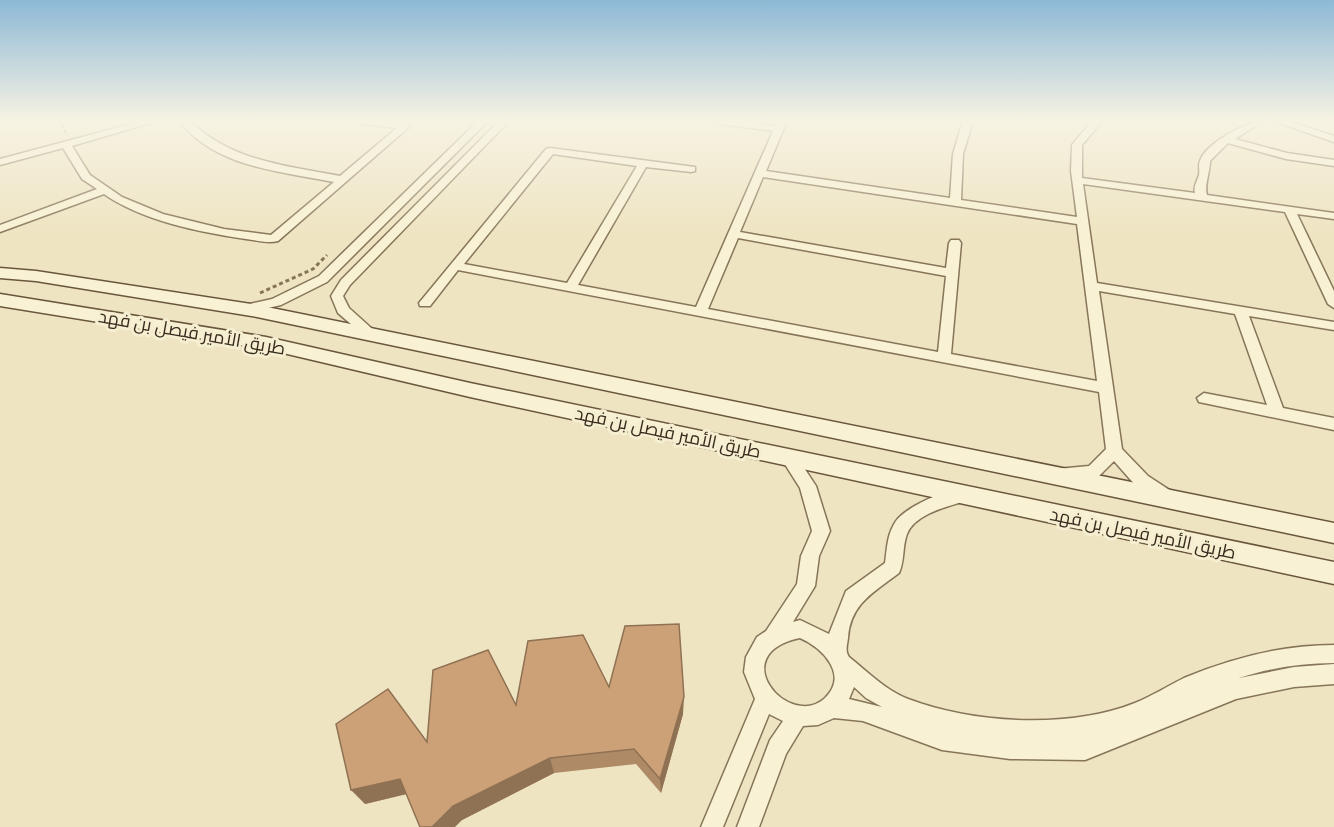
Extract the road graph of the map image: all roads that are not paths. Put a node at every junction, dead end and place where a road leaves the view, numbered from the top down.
1 (75, 160) edge
2 (250, 160) edge
3 (366, 160) edge
4 (444, 160) edge
5 (466, 160) edge
6 (543, 160) edge
7 (611, 160) edge
8 (765, 160) edge
9 (958, 160) edge
10 (1077, 160) edge
11 (1205, 160) edge
12 (1311, 160) edge
13 (1334, 163) edge
14 (643, 164) junction
15 (691, 169) dead end
16 (759, 173) junction
17 (342, 180) junction
18 (1077, 180) junction
19 (105, 190) junction
20 (411, 192) junction
21 (1202, 198) junction
22 (955, 202) junction
23 (1289, 210) junction
24 (1334, 216) edge
25 (1083, 221) junction
26 (0, 229) edge
27 (393, 234) junction
28 (733, 234) junction
29 (955, 243) dead end
30 (454, 266) junction
31 (0, 273) edge
32 (952, 273) junction
33 (1093, 286) junction
34 (570, 288) junction
35 (0, 300) edge
36 (249, 303) junction
37 (424, 303) dead end
38 (1334, 304) edge
39 (1241, 311) junction
40 (700, 312) junction
41 (1334, 326) edge
42 (372, 335) junction
43 (944, 357) junction
44 (1106, 388) junction
45 (1204, 398) dead end
46 (1277, 412) junction
47 (1334, 424) edge
48 (1114, 451) junction
49 (789, 458) junction
50 (1045, 474) junction
51 (963, 495) junction
52 (1170, 500) junction
53 (1334, 533) edge
54 (1334, 573) edge
55 (774, 634) junction
56 (1334, 654) edge
57 (840, 657) junction
58 (1334, 674) edge
59 (765, 698) junction
60 (831, 707) junction
61 (798, 716) junction
62 (712, 827) edge
63 (748, 827) edge

1 - 19 street
2 - 17 street
3 - 17 street
4 - 20 street
5 - 27 street
6 - 30 street
7 - 14 street
8 - 16 street
9 - 22 street
10 - 18 street
11 - 21 street
12 - 13 street
14 - 15 street
14 - 34 street
16 - 22 street
16 - 28 street
17 - 19 street
18 - 21 street
18 - 25 street
19 - 26 street
20 - 27 street
20 - 36 street
21 - 23 street
22 - 25 street
23 - 24 street
23 - 38 street
25 - 33 street
27 - 42 street
28 - 32 street
28 - 40 street
29 - 32 street
30 - 34 street
30 - 37 street
31 - 36 main road, طريق الأمير فيصل بن فهد
32 - 43 street
33 - 39 street
33 - 44 street
34 - 40 street
35 - 49 main road, طريق الأمير فيصل بن فهد
36 - 42 main road, طريق الأمير فيصل بن فهد
39 - 41 street
39 - 46 street
40 - 43 street
42 - 50 main road, طريق الأمير فيصل بن فهد
43 - 44 street
44 - 48 street
45 - 46 street
46 - 47 street
48 - 50 street
48 - 52 street
49 - 51 main road, طريق الأمير فيصل بن فهد
49 - 55 street
50 - 52 main road, طريق الأمير فيصل بن فهد
51 - 54 main road, طريق الأمير فيصل بن فهد
51 - 57 street
52 - 53 main road, طريق الأمير فيصل بن فهد
55 - 57 street
55 - 59 street
56 - 57 street
57 - 60 street
58 - 60 street
59 - 61 street
59 - 62 street
60 - 61 street
61 - 63 street

